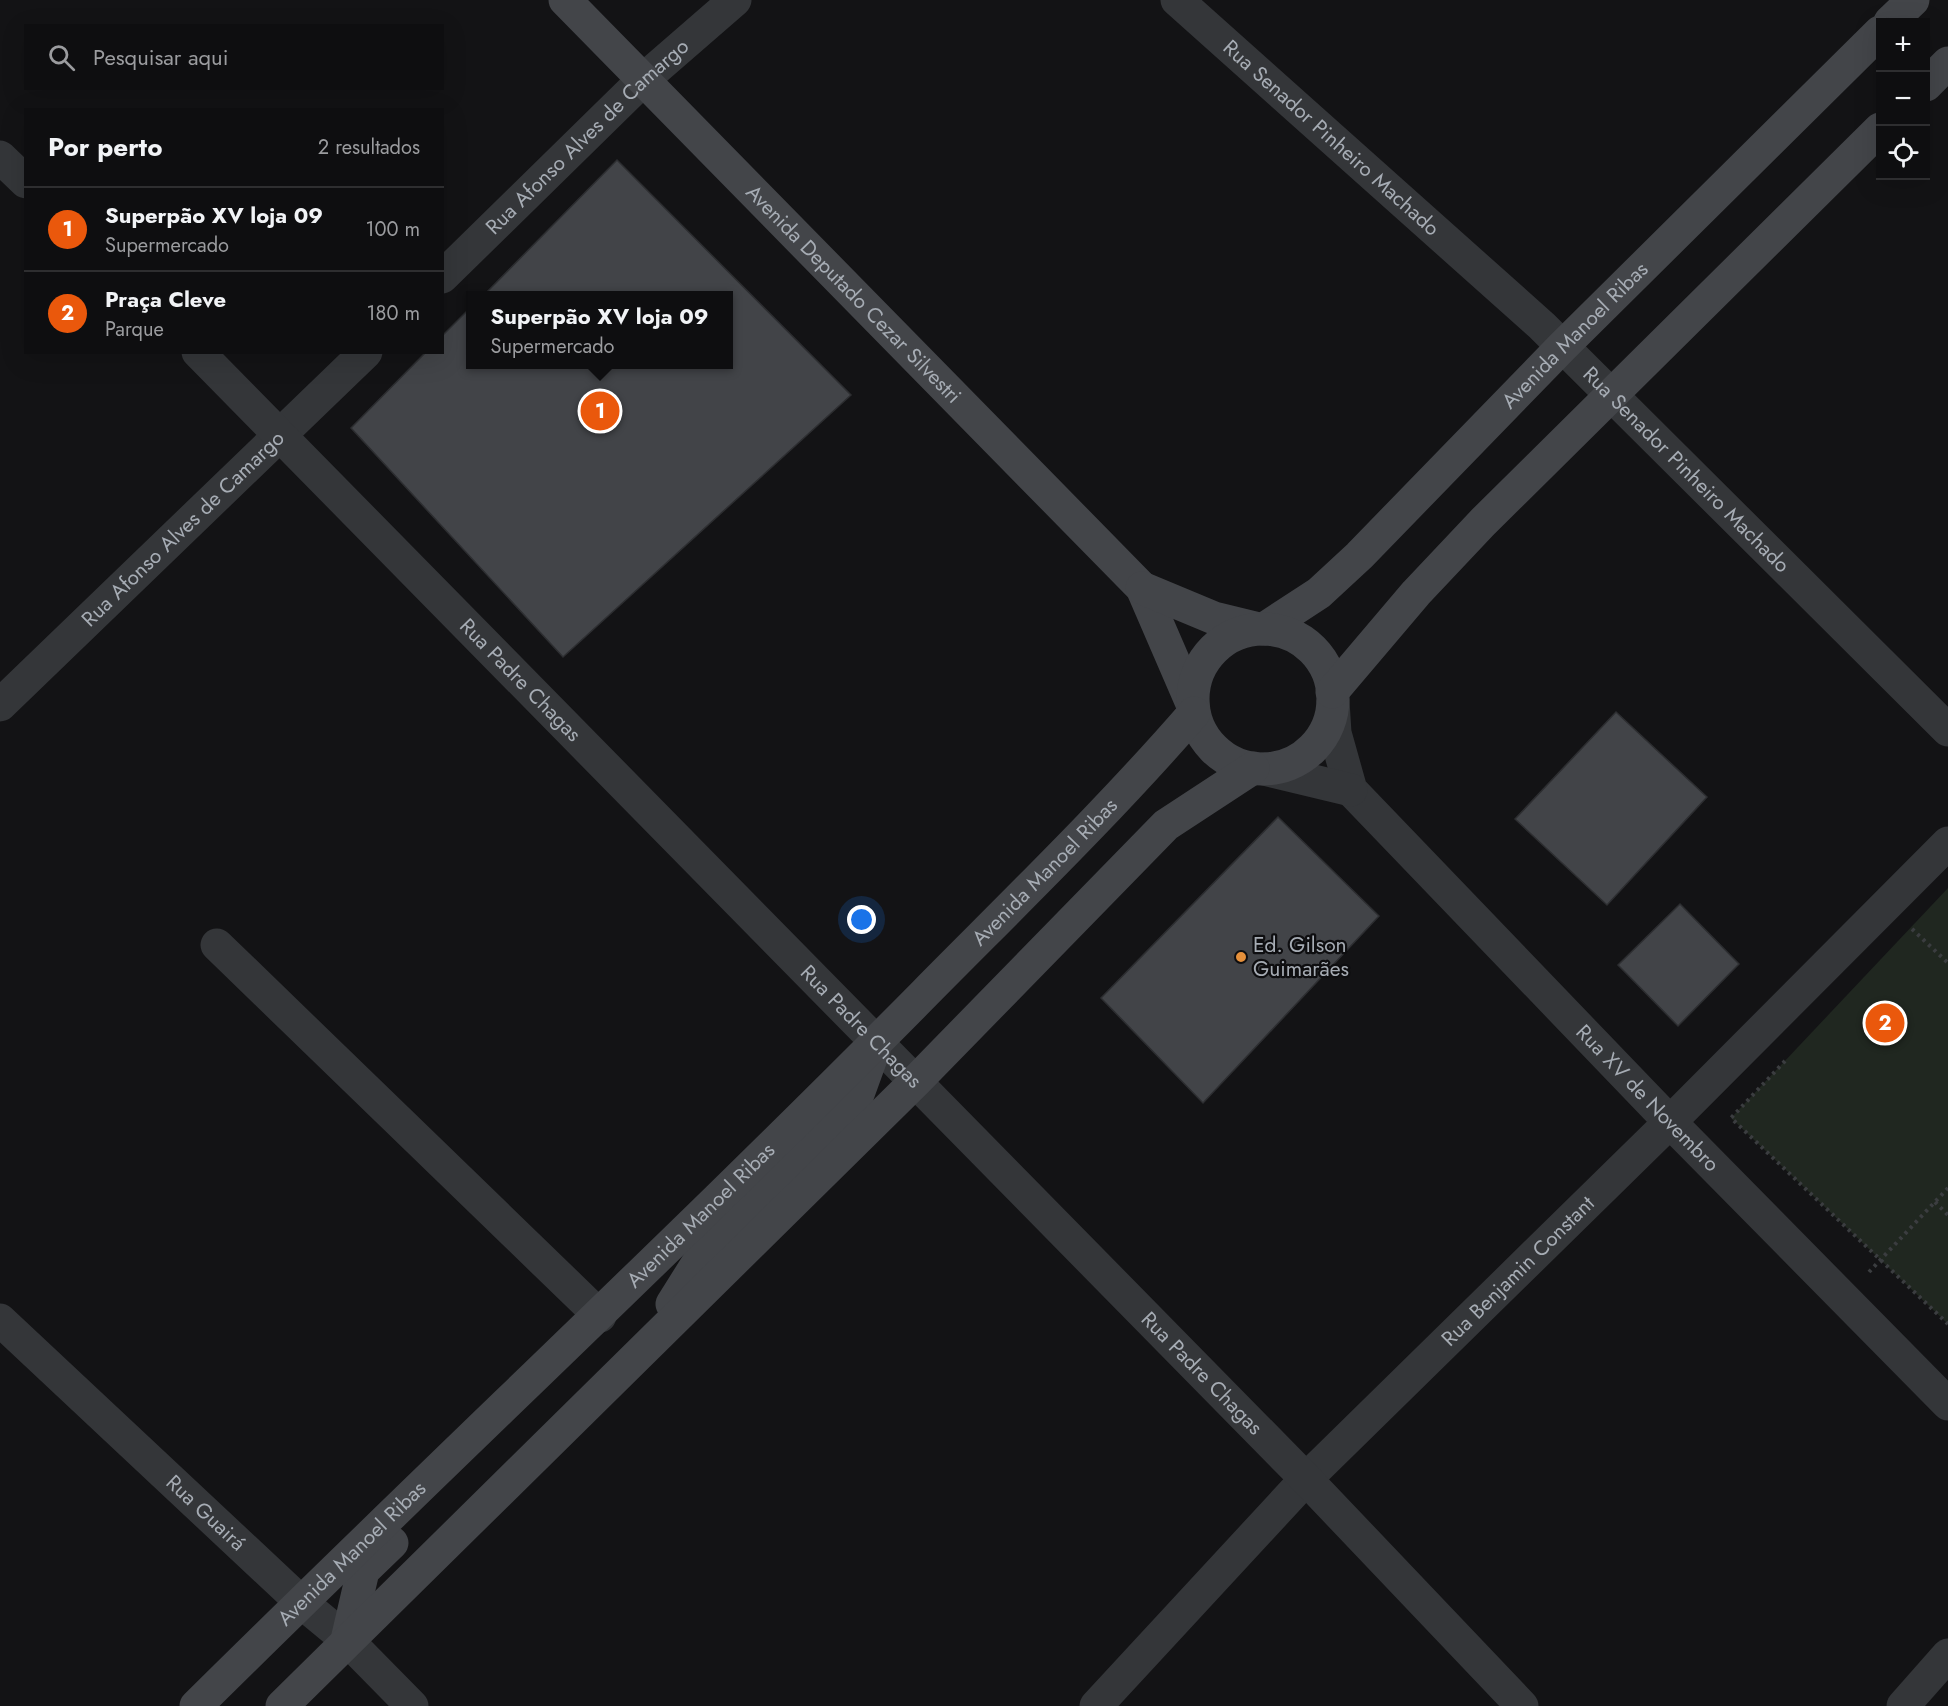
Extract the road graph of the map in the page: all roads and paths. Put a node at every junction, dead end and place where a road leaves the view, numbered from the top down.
1 (565, 0) edge
2 (735, 0) edge
3 (1177, 0) edge
4 (1913, 0) edge
5 (1894, 18) edge
6 (1876, 37) edge
7 (1948, 63) edge
8 (644, 80) junction
9 (1930, 81) edge
10 (1876, 134) edge
11 (0, 157) edge
12 (24, 180) edge
13 (444, 275) edge
14 (1562, 347) junction
15 (200, 354) edge
16 (364, 354) edge
17 (1610, 396) junction
18 (282, 435) junction
19 (1142, 588) junction
20 (1259, 629) junction
21 (1332, 697) junction
22 (0, 705) edge
23 (1194, 709) junction
24 (1948, 730) edge
25 (1258, 768) junction
26 (1351, 790) junction
27 (1948, 843) edge
28 (1918, 920) dead end
29 (1911, 928) junction
30 (1902, 936) dead end
31 (217, 945) dead end
32 (1948, 963) edge
33 (876, 1043) junction
34 (1788, 1058) dead end
35 (916, 1082) junction
36 (1670, 1122) junction
37 (1948, 1188) edge
38 (1935, 1202) junction
39 (1948, 1215) edge
40 (1882, 1259) junction
41 (1844, 1299) junction
42 (0, 1320) edge
43 (595, 1321) junction
44 (1948, 1324) edge
45 (644, 1349) junction
46 (1948, 1404) edge
47 (1306, 1479) junction
48 (301, 1602) junction
49 (347, 1640) junction
50 (1948, 1655) edge
51 (196, 1706) edge
52 (282, 1706) edge
53 (412, 1706) edge
54 (1096, 1706) edge
55 (1522, 1706) edge
56 (1903, 1706) edge

1 - 8 main road, Avenida Deputado Cezar Silvestri
2 - 8 street, Rua Afonso Alves de Camargo
3 - 14 street, Rua Senador Pinheiro Machado
4 - 5 main road
6 - 14 main road, Avenida Manoel Ribas
7 - 9 main road
8 - 13 street, Rua Afonso Alves de Camargo
8 - 19 main road, Avenida Deputado Cezar Silvestri
10 - 17 main road
11 - 12 street
14 - 17 street, Rua Senador Pinheiro Machado
14 - 20 main road, Avenida Manoel Ribas
15 - 18 street, Rua Padre Chagas
16 - 18 street, Rua Afonso Alves de Camargo
17 - 21 main road
17 - 24 street, Rua Senador Pinheiro Machado
18 - 22 street, Rua Afonso Alves de Camargo
18 - 33 street, Rua Padre Chagas
19 - 20 main road, Avenida Deputado Cezar Silvestri
19 - 23 main road, Avenida Deputado Cezar Silvestri
20 - 21 main road
20 - 23 main road
21 - 25 main road
21 - 26 street
23 - 25 main road
23 - 33 main road, Avenida Manoel Ribas
25 - 26 street
25 - 35 main road
26 - 36 street, Rua XV de Novembro
27 - 36 street, Rua Benjamin Constant
28 - 29 path
29 - 30 path
29 - 32 path
31 - 43 street
33 - 35 street, Rua Padre Chagas
33 - 43 main road, Avenida Manoel Ribas
33 - 45 main road
34 - 40 path
35 - 45 main road
35 - 47 street, Rua Padre Chagas
36 - 41 street, Rua XV de Novembro
36 - 47 street, Rua Benjamin Constant
37 - 38 path
38 - 39 path
38 - 40 path
40 - 41 path
40 - 44 path
41 - 46 street, Rua XV de Novembro
42 - 48 street, Rua Guairá
43 - 48 main road, Avenida Manoel Ribas
43 - 49 main road
45 - 49 main road
47 - 54 street, Rua Benjamin Constant
47 - 55 street, Rua Padre Chagas
48 - 49 street, Rua Guairá
48 - 51 main road, Avenida Manoel Ribas
49 - 52 main road
49 - 53 street, Rua Guairá
50 - 56 street

